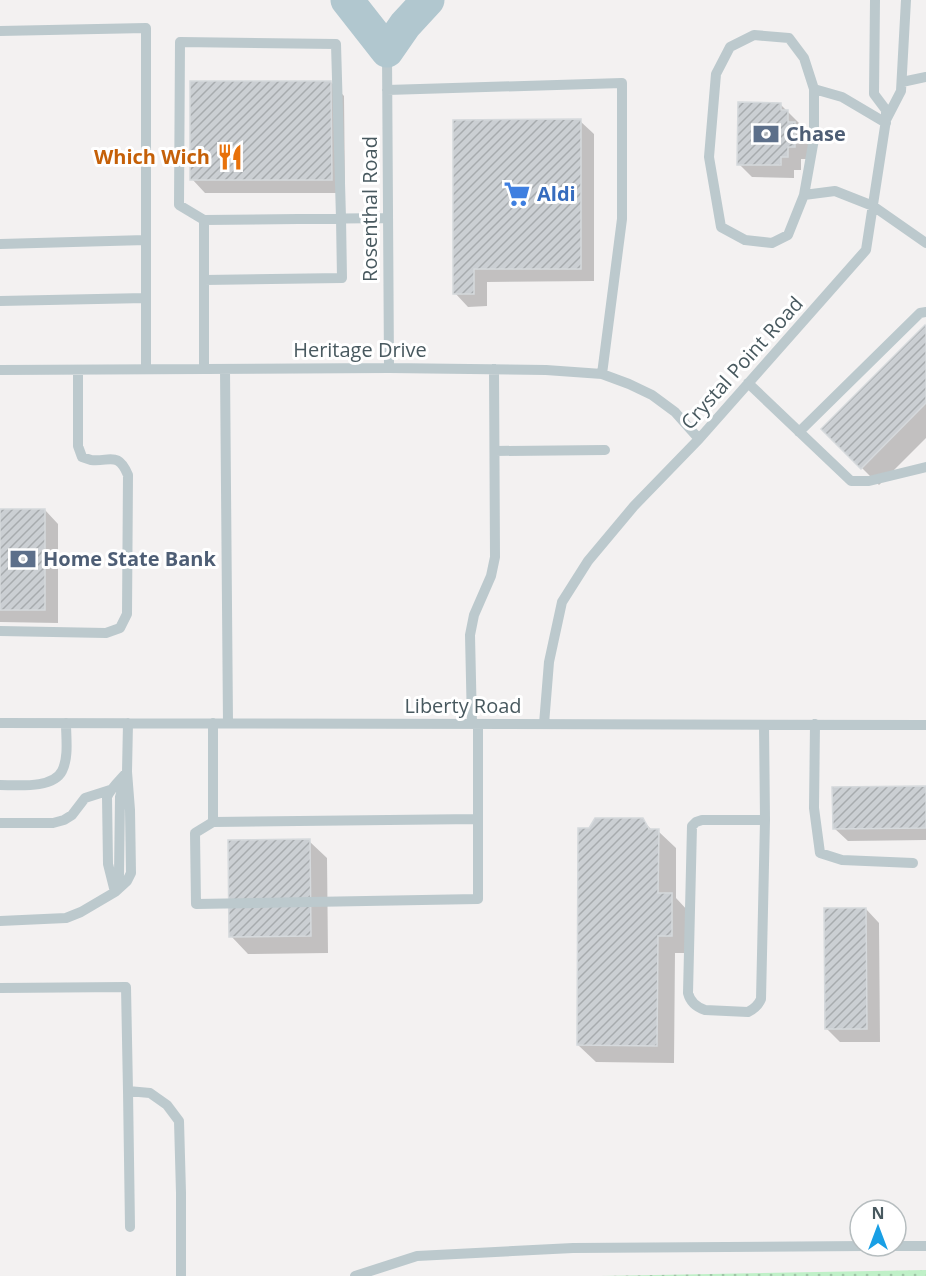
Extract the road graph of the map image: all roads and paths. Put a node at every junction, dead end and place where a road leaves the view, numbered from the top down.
1 (347, 0) edge
2 (428, 0) edge
3 (875, 0) edge
4 (906, 0) edge
5 (0, 31) edge
6 (387, 51) junction
7 (926, 77) edge
8 (902, 82) junction
9 (814, 89) junction
10 (387, 90) junction
11 (886, 121) junction
12 (804, 195) junction
13 (873, 206) junction
14 (341, 218) junction
15 (388, 218) junction
16 (204, 220) junction
17 (146, 240) junction
18 (926, 243) edge
19 (0, 244) edge
20 (204, 280) junction
21 (146, 298) junction
22 (0, 301) edge
23 (926, 312) edge
24 (389, 368) junction
25 (146, 369) junction
26 (204, 369) junction
27 (225, 369) junction
28 (494, 369) junction
29 (0, 370) edge
30 (78, 370) junction
31 (602, 374) junction
32 (748, 383) junction
33 (799, 432) junction
34 (699, 439) junction
35 (605, 450) dead end
36 (495, 451) junction
37 (926, 467) edge
38 (0, 631) edge
39 (0, 723) edge
40 (66, 723) junction
41 (128, 723) junction
42 (213, 723) junction
43 (228, 723) junction
44 (475, 724) junction
45 (544, 724) junction
46 (815, 724) junction
47 (764, 725) junction
48 (926, 725) edge
49 (127, 772) junction
50 (0, 785) edge
51 (110, 790) junction
52 (478, 819) junction
53 (765, 820) junction
54 (213, 822) junction
55 (0, 823) edge
56 (913, 863) dead end
57 (115, 892) junction
58 (0, 921) edge
59 (0, 988) edge
60 (128, 1091) junction
61 (130, 1227) dead end
62 (848, 1246) edge
63 (908, 1246) edge
64 (926, 1246) edge
65 (182, 1276) edge
66 (355, 1276) edge

1 - 6 main road
2 - 6 main road
3 - 11 lane
4 - 8 lane, Crystal Point Road
5 - 17 lane
6 - 10 lane, Rosenthal Road
7 - 8 lane
8 - 11 lane, Crystal Point Road
9 - 11 lane
9 - 12 lane
9 - 12 lane
10 - 15 lane, Rosenthal Road
10 - 31 lane
11 - 13 lane, Crystal Point Road
12 - 13 lane
13 - 18 lane
13 - 32 lane, Crystal Point Road
14 - 15 lane
14 - 16 lane
14 - 16 lane
14 - 20 lane
15 - 24 lane, Rosenthal Road
16 - 20 lane
17 - 19 lane
17 - 21 lane
20 - 26 lane
21 - 22 lane
21 - 25 lane
23 - 33 lane
24 - 27 lane, Heritage Drive
24 - 28 lane, Heritage Drive
25 - 26 lane, Heritage Drive
25 - 30 lane, Heritage Drive
26 - 27 lane, Heritage Drive
27 - 43 lane
28 - 31 lane, Heritage Drive
28 - 36 lane
29 - 30 lane, Heritage Drive
30 - 38 lane
31 - 34 lane, Heritage Drive
32 - 33 lane
32 - 34 lane, Crystal Point Road
33 - 37 lane
34 - 45 lane, Crystal Point Road
35 - 36 lane
36 - 44 lane
39 - 40 lane, Liberty Road
40 - 41 lane, Liberty Road
40 - 50 lane
41 - 42 lane, Liberty Road
41 - 49 lane
42 - 43 lane, Liberty Road
42 - 54 lane
43 - 44 lane, Liberty Road
44 - 45 lane, Liberty Road
44 - 52 lane
45 - 47 lane, Liberty Road
46 - 47 lane, Liberty Road
46 - 48 lane, Liberty Road
46 - 56 lane
47 - 53 lane
49 - 51 lane
49 - 57 lane
51 - 55 lane
51 - 57 lane
52 - 54 lane
52 - 54 lane
53 - 53 lane
57 - 58 lane
59 - 60 lane
60 - 61 lane
60 - 65 lane
62 - 66 lane
63 - 64 lane

